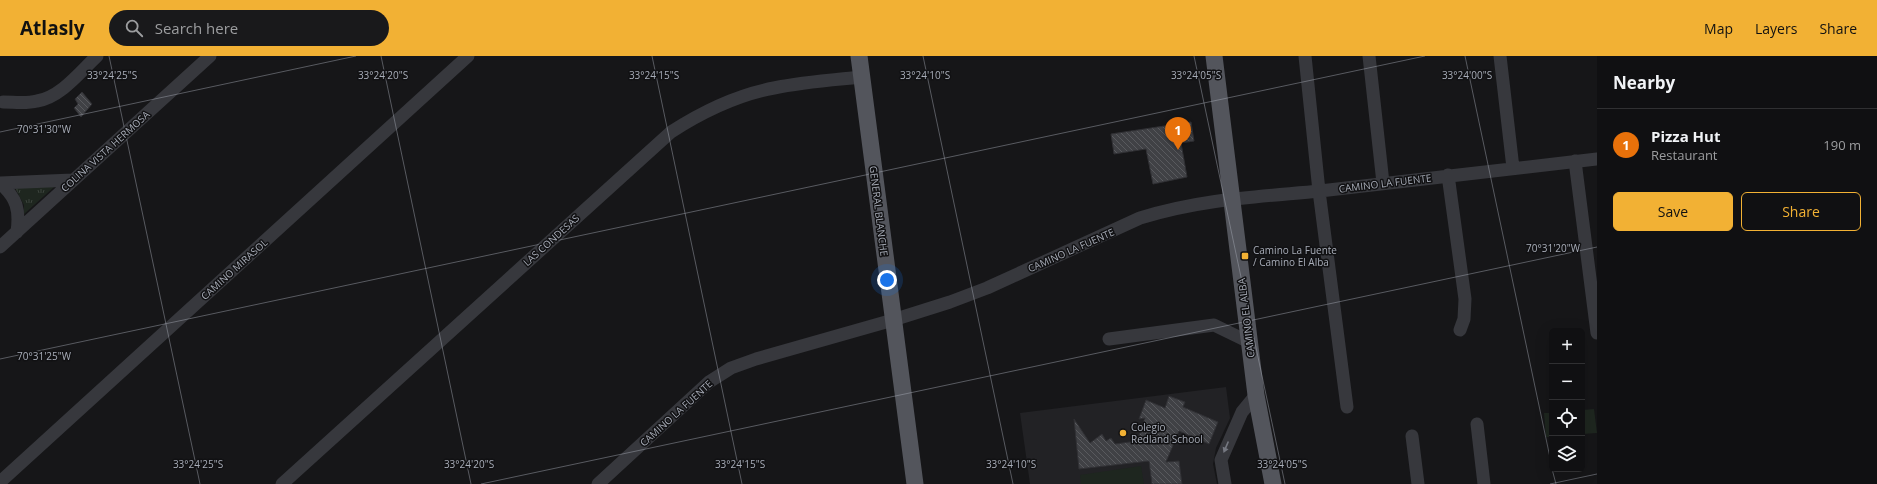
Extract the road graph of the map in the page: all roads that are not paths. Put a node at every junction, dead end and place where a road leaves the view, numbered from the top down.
1 (97, 56) edge
2 (210, 56) edge
3 (468, 56) edge
4 (859, 56) edge
5 (1214, 56) edge
6 (1305, 56) edge
7 (1370, 56) edge
8 (1500, 56) edge
9 (862, 76) junction
10 (2, 102) dead end
11 (1597, 159) edge
12 (1575, 161) junction
13 (1512, 168) junction
14 (1448, 175) junction
15 (73, 180) junction
16 (0, 183) edge
17 (1383, 183) junction
18 (1319, 191) junction
19 (1232, 198) junction
20 (17, 232) junction
21 (0, 247) edge
22 (893, 320) junction
23 (1460, 330) dead end
24 (1597, 332) edge
25 (1109, 339) dead end
26 (1249, 342) junction
27 (1256, 395) junction
28 (1347, 407) dead end
29 (1477, 424) dead end
30 (1412, 436) dead end
31 (0, 482) edge
32 (282, 484) edge
33 (598, 484) edge
34 (915, 484) edge
35 (1225, 484) edge
36 (1273, 484) edge
37 (1418, 484) edge
38 (1484, 484) edge

1 - 10 street
2 - 15 street, COLINA VISTA HERMOSA
3 - 31 street, CAMINO MIRASOL
4 - 9 main road, GENERAL BLANCHE
5 - 19 main road, CAMINO EL ALBA
6 - 18 street
7 - 17 street
8 - 13 street
9 - 22 main road, GENERAL BLANCHE
9 - 32 street, LAS CONDESAS
11 - 12 street, CAMINO LA FUENTE
12 - 13 street, CAMINO LA FUENTE
12 - 24 street
13 - 14 street, CAMINO LA FUENTE
14 - 17 street, CAMINO LA FUENTE
14 - 23 street
15 - 16 street
15 - 20 street, COLINA VISTA HERMOSA
16 - 20 street
17 - 18 street, CAMINO LA FUENTE
18 - 19 street, CAMINO LA FUENTE
18 - 28 street
19 - 22 street, CAMINO LA FUENTE
19 - 26 main road, CAMINO EL ALBA
20 - 21 street, COLINA VISTA HERMOSA
22 - 33 street, CAMINO LA FUENTE
22 - 34 main road, GENERAL BLANCHE
25 - 26 street
26 - 27 main road, CAMINO EL ALBA
27 -> 35 street
27 - 36 main road, CAMINO EL ALBA
29 - 38 street
30 - 37 street

